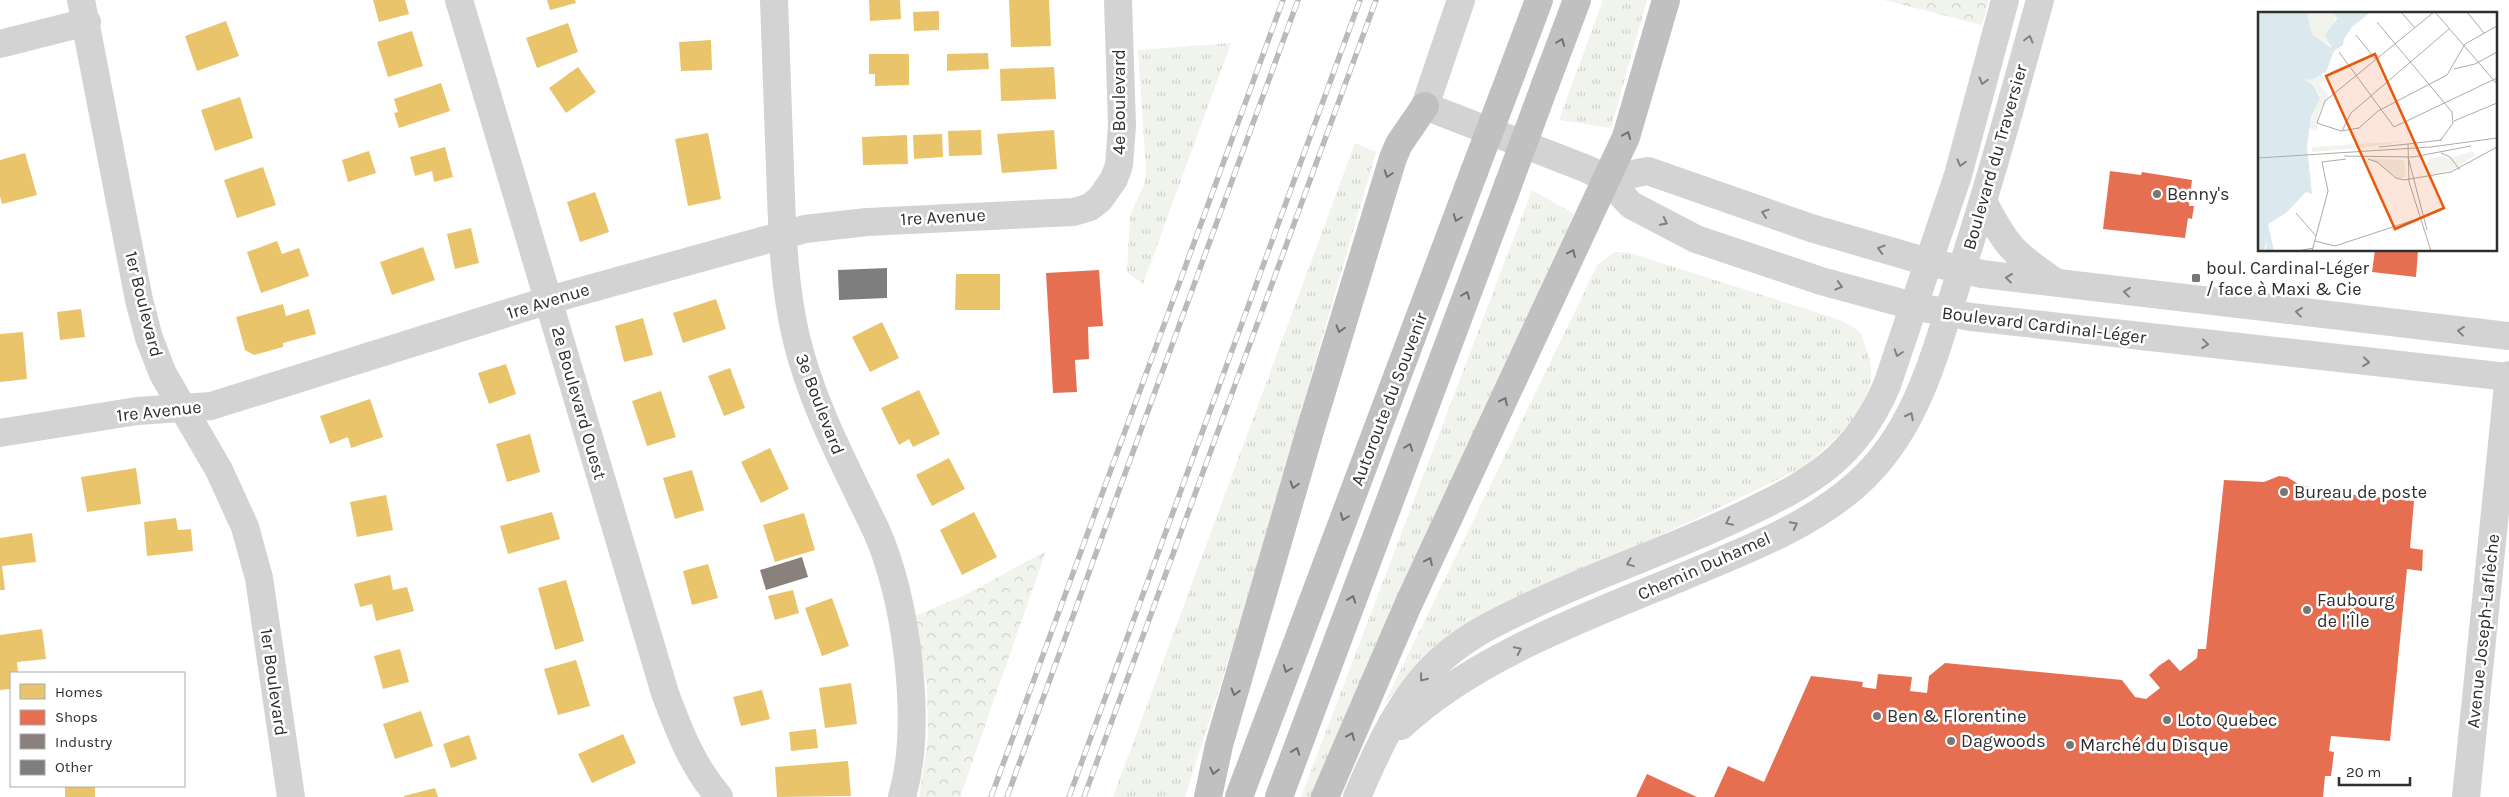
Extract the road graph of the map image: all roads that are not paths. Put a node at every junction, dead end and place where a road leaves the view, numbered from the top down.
1 (459, 0) edge
2 (774, 0) edge
3 (1118, 0) edge
4 (1461, 0) edge
5 (1539, 0) edge
6 (1577, 0) edge
7 (1666, 0) edge
8 (2005, 0) edge
9 (2040, 0) edge
10 (84, 11) edge
11 (0, 44) edge
12 (1425, 106) junction
13 (1607, 179) junction
14 (1100, 199) joint
15 (1984, 203) junction
16 (782, 235) junction
17 (1928, 262) junction
18 (1961, 270) junction
19 (2058, 284) junction
20 (549, 300) junction
21 (1913, 306) junction
22 (1948, 314) junction
23 (2509, 336) edge
24 (2509, 376) edge
25 (183, 407) junction
26 (0, 433) edge
27 (1382, 745) junction
28 (291, 797) edge
29 (718, 797) edge
30 (902, 797) edge
31 (1208, 797) edge
32 (1239, 797) edge
33 (1279, 797) edge
34 (1325, 797) edge
35 (1357, 797) edge
36 (2466, 797) edge

1 - 20 street, 2e Boulevard Ouest
2 - 16 street, 3e Boulevard
3 - 14 street, 4e Boulevard
4 - 12 street
5 -> 32 highway, Autoroute du Souvenir, bridge
33 -> 6 highway, Autoroute du Souvenir, bridge
13 -> 7 highway
8 -> 17 street, Boulevard du Traversier
15 -> 9 street, Boulevard du Traversier
10 - 11 street
10 - 25 street, 1er Boulevard
12 - 13 street, Boulevard Cardinal-Léger
12 -> 31 highway
17 -> 13 street
13 -> 21 street, Boulevard Cardinal-Léger
34 -> 13 highway
14 - 16 street, 1re Avenue
15 - 18 street, Boulevard du Traversier
15 - 19 street
16 - 20 street, 1re Avenue
16 - 30 street, 3e Boulevard
17 - 18 street
17 - 21 street, Boulevard du Traversier
19 -> 18 street
18 - 22 street, Boulevard du Traversier
23 -> 19 street
20 - 25 street, 1re Avenue
20 - 29 street, 2e Boulevard Ouest
21 - 22 street, Boulevard Cardinal-Léger
21 -> 27 street, Chemin Duhamel
22 -> 24 street, Boulevard Cardinal-Léger
27 -> 22 street, Chemin Duhamel
24 - 36 street, Avenue Joseph-Laflèche
25 - 26 street, 1re Avenue
25 - 28 street, 1er Boulevard
27 - 35 street, Chemin Duhamel

